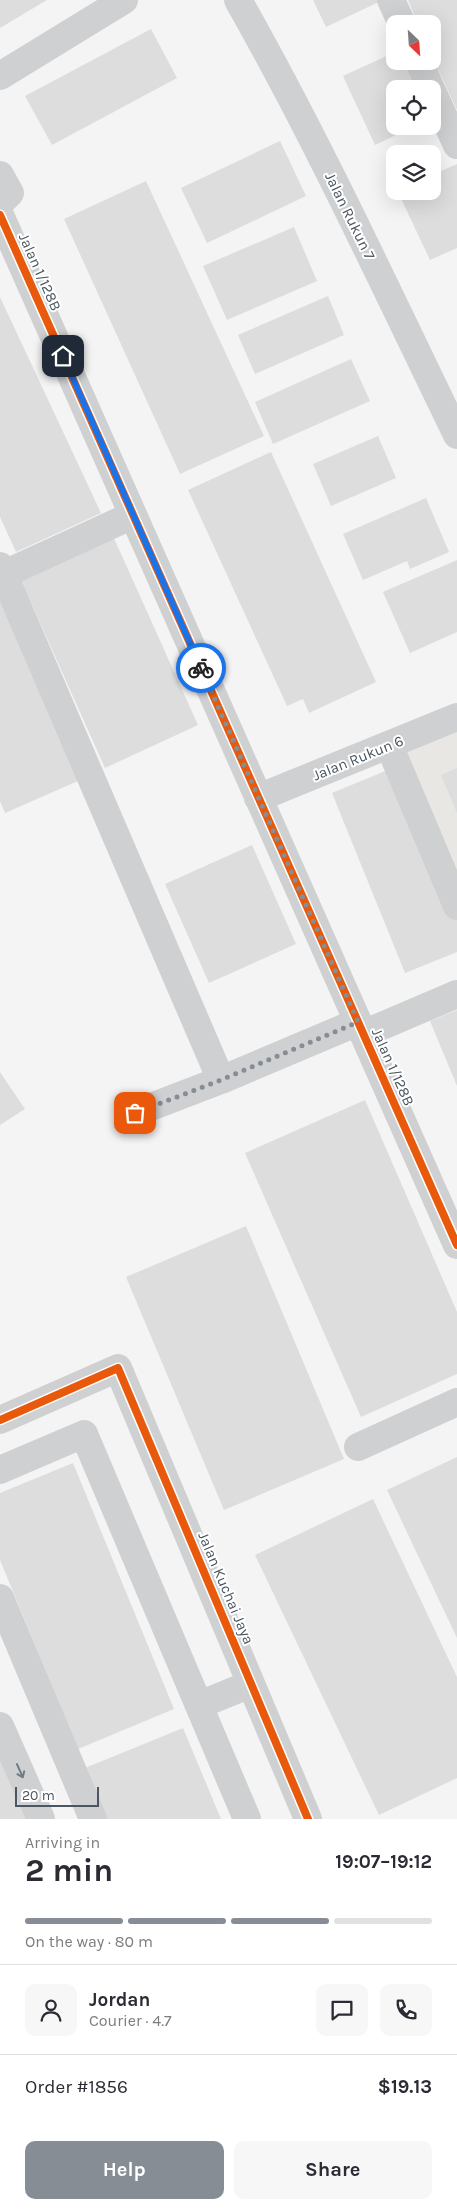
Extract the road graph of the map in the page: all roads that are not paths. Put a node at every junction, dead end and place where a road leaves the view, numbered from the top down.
1 (124, 0) edge
2 (238, 0) edge
3 (391, 0) edge
4 (398, 15) edge
5 (0, 76) edge
6 (441, 109) edge
7 (457, 143) edge
8 (2, 197) edge
9 (457, 435) edge
10 (133, 515) junction
11 (1, 572) edge
12 (457, 718) edge
13 (389, 745) junction
14 (258, 798) junction
15 (457, 906) edge
16 (457, 994) edge
17 (361, 1028) junction
18 (221, 1080) junction
19 (135, 1113) dead end
20 (457, 1244) edge
21 (457, 1402) edge
22 (0, 1420) edge
23 (358, 1447) dead end
24 (0, 1470) edge
25 (0, 1598) edge
26 (251, 1684) junction
27 (199, 1705) junction
28 (0, 1726) edge
29 (42, 1819) edge
30 (93, 1819) edge
31 (247, 1819) edge
32 (308, 1819) edge

1 - 5 street
2 - 9 street, Jalan Rukun 7
3 - 4 street
6 - 7 street
8 - 10 street, Jalan 1/128B
10 - 11 street
10 - 14 street, Jalan 1/128B
11 - 18 street
12 - 13 street, Jalan Rukun 6
13 - 14 street, Jalan Rukun 6
13 - 15 street
14 - 17 street, Jalan 1/128B
16 - 17 street
17 - 18 street
17 - 20 street, Jalan 1/128B
18 - 19 street
21 - 23 street
22 - 26 street, Jalan Kuchai Jaya
24 - 27 street
25 - 30 street
26 - 27 street
26 - 32 street, Jalan Kuchai Jaya
27 - 31 street
28 -> 29 street

